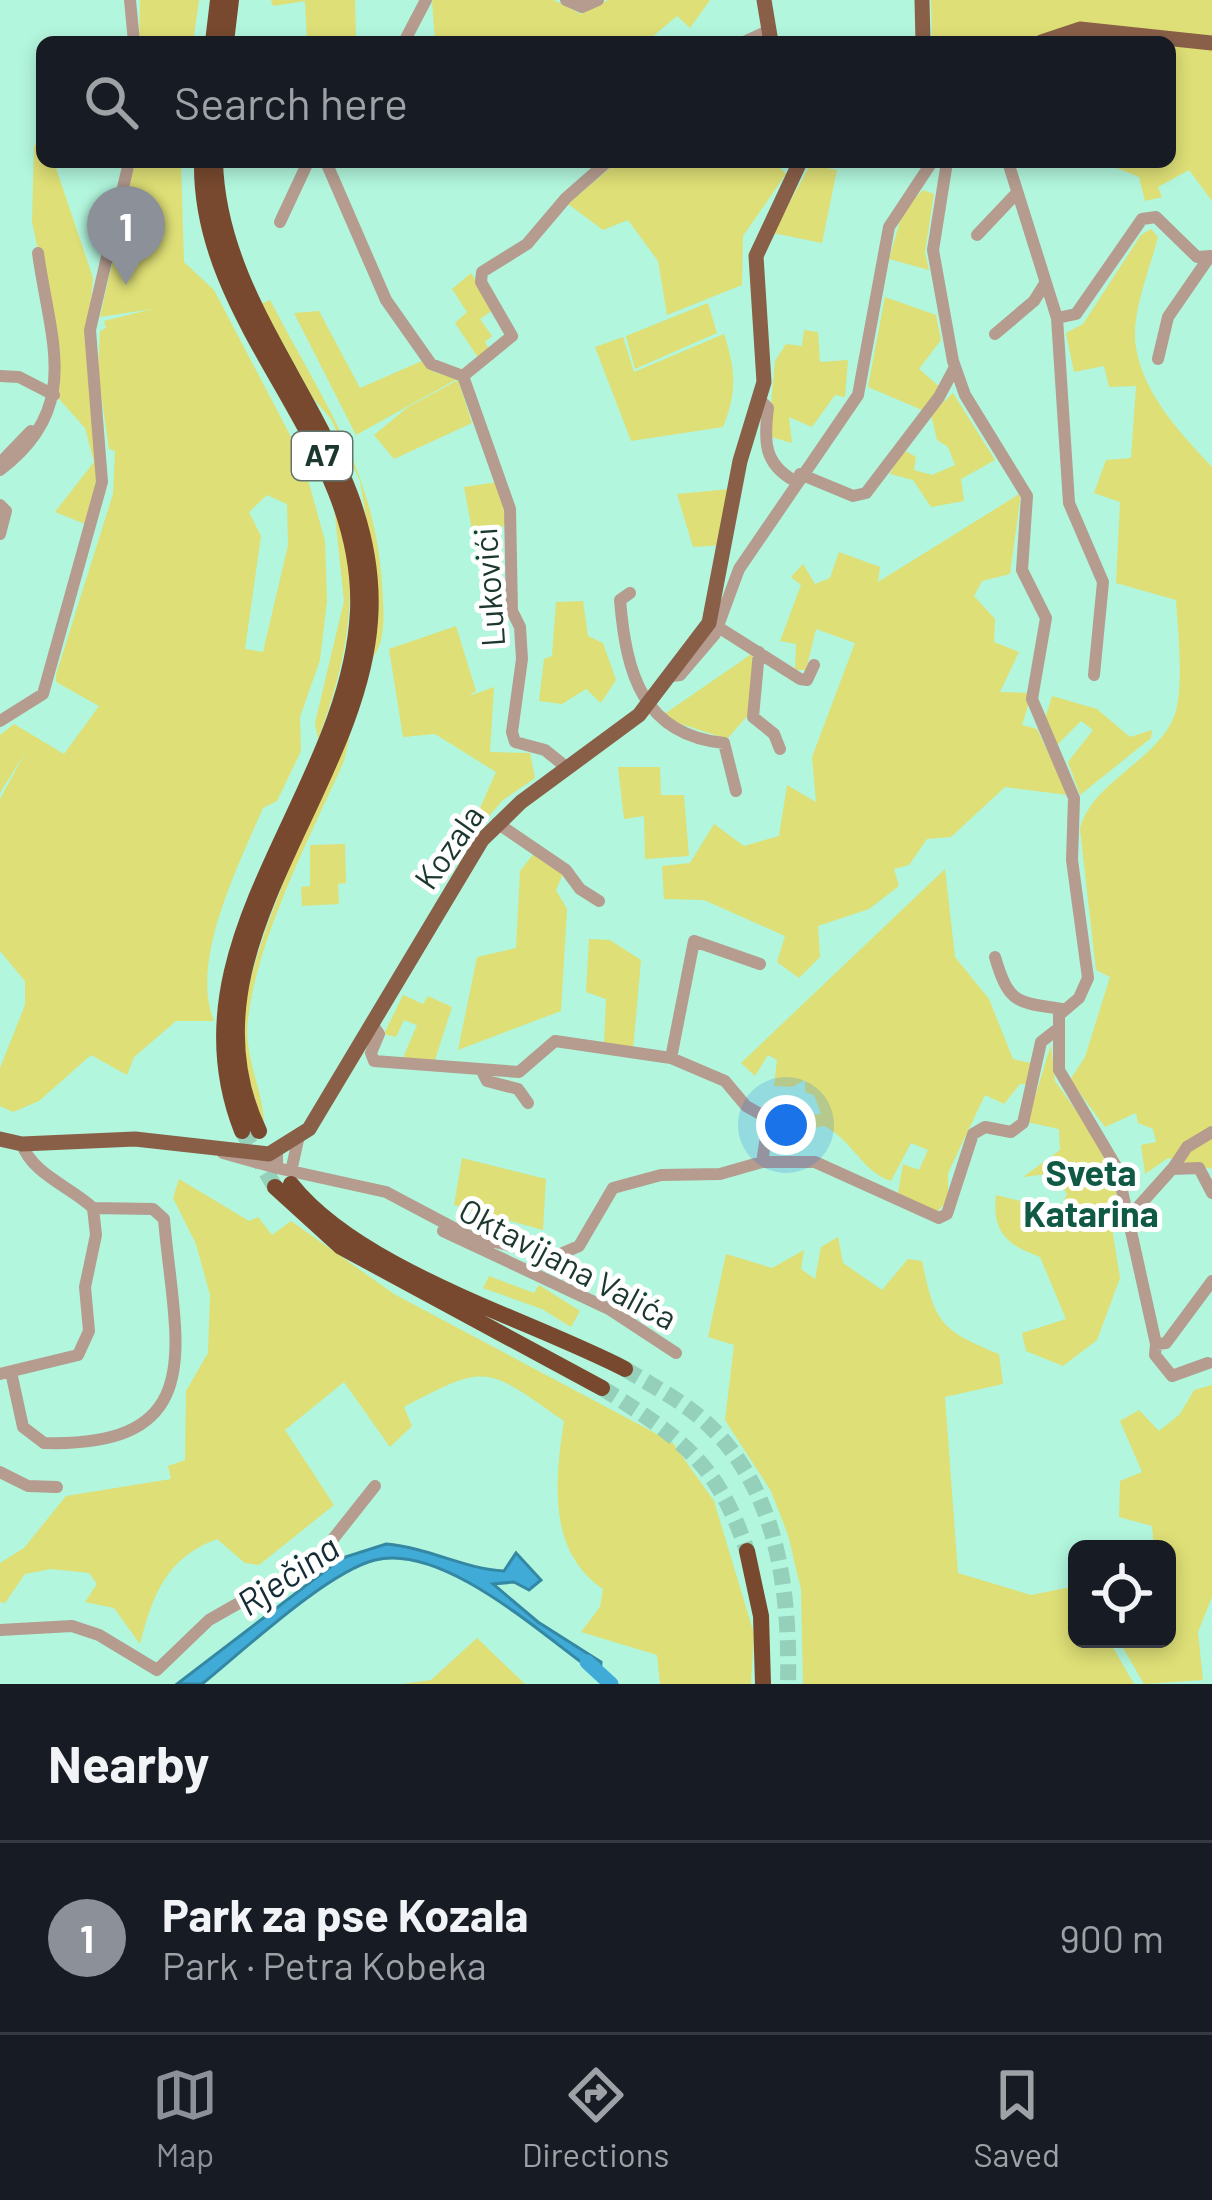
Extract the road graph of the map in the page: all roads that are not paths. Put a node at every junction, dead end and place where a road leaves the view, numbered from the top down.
1 (130, 0) edge
2 (218, 0) edge
3 (231, 0) edge
4 (426, 0) edge
5 (566, 0) edge
6 (598, 0) edge
7 (764, 0) edge
8 (922, 0) edge
9 (133, 36) edge
10 (214, 36) edge
11 (227, 36) edge
12 (407, 36) edge
13 (770, 36) edge
14 (923, 36) edge
15 (1056, 36) edge
16 (1089, 36) edge
17 (1176, 41) edge
18 (1212, 43) edge
19 (128, 168) edge
20 (203, 168) edge
21 (216, 168) edge
22 (305, 168) edge
23 (329, 168) edge
24 (600, 168) edge
25 (797, 168) edge
26 (928, 168) edge
27 (946, 168) edge
28 (1009, 168) edge
29 (1016, 195) junction
30 (280, 222) dead end
31 (977, 235) dead end
32 (38, 253) dead end
33 (1210, 257) edge
34 (1045, 284) junction
35 (1057, 318) junction
36 (995, 334) dead end
37 (1158, 359) dead end
38 (955, 367) junction
39 (0, 376) edge
40 (463, 376) junction
41 (54, 395) junction
42 (760, 400) junction
43 (31, 431) dead end
44 (0, 466) edge
45 (798, 478) junction
46 (0, 505) edge
47 (0, 535) edge
48 (630, 593) dead end
49 (718, 627) junction
50 (759, 652) junction
51 (814, 665) dead end
52 (1094, 675) dead end
53 (672, 676) junction
54 (649, 705) junction
55 (0, 721) edge
56 (780, 749) dead end
57 (566, 767) junction
58 (736, 791) dead end
59 (497, 824) junction
60 (599, 901) dead end
61 (995, 957) dead end
62 (760, 964) dead end
63 (1062, 1010) junction
64 (372, 1024) junction
65 (1055, 1031) junction
66 (671, 1058) junction
67 (482, 1071) junction
68 (528, 1103) dead end
69 (1212, 1132) edge
70 (0, 1139) edge
71 (22, 1144) junction
72 (763, 1162) junction
73 (1172, 1169) junction
74 (285, 1171) junction
75 (1212, 1193) edge
76 (94, 1208) junction
77 (1130, 1217) junction
78 (436, 1221) junction
79 (1212, 1281) edge
80 (1156, 1344) junction
81 (676, 1353) dead end
82 (1208, 1363) dead end
83 (625, 1369) tunnel mouth
84 (6, 1373) edge
85 (602, 1388) tunnel mouth
86 (0, 1472) edge
87 (375, 1486) dead end
88 (58, 1487) dead end
89 (747, 1551) tunnel mouth
90 (0, 1630) edge
91 (763, 1684) edge

1 - 9 street
2 - 10 highway
3 - 11 highway
4 - 12 street
5 - 6 street
7 - 13 main road
8 - 14 main road
15 - 16 main road
17 - 18 main road
19 - 55 street
20 - 21 highway, A7
22 - 30 street
23 - 40 street
24 - 40 street
25 - 42 main road, Kozala
26 - 45 street
27 - 38 street
28 - 29 street
29 - 31 street
29 - 34 street
32 - 41 street
33 - 35 street
33 - 37 street
34 - 35 street
34 - 36 street
35 - 52 street
38 - 45 street
38 - 63 street, Oktavijana Valića
39 - 41 street
40 - 57 street, Lukovići
41 - 44 street
42 - 45 street, Kozala
42 - 53 main road, Kozala
43 - 44 street
45 - 49 street
46 - 47 street
48 - 54 street
49 - 50 street
49 - 53 street
50 - 51 street
50 - 56 street
53 - 54 main road, Kozala
54 - 57 main road, Kozala
54 - 58 street
57 - 59 main road, Kozala
59 - 60 street
59 - 64 main road, Kozala
61 - 63 street
62 - 66 street
63 - 65 street, Oktavijana Valića
64 - 67 street
64 - 74 main road, Kozala
65 - 72 street, Oktavijana Valića
65 - 77 street
66 - 67 street
66 - 72 street
67 - 68 street
69 - 73 street
70 - 71 main road, Kozala
71 - 74 main road, Kozala
71 - 76 street
72 - 78 street, Oktavijana Valića
73 - 75 street
73 - 77 street
74 - 78 street, Oktavijana Valića
74 - 83 highway
74 - 85 highway
76 - 84 street
76 - 84 street
77 - 80 street
78 - 81 street, Oktavijana Valića
79 - 80 street
80 - 82 street
86 - 88 street
87 - 90 street
89 - 91 highway

